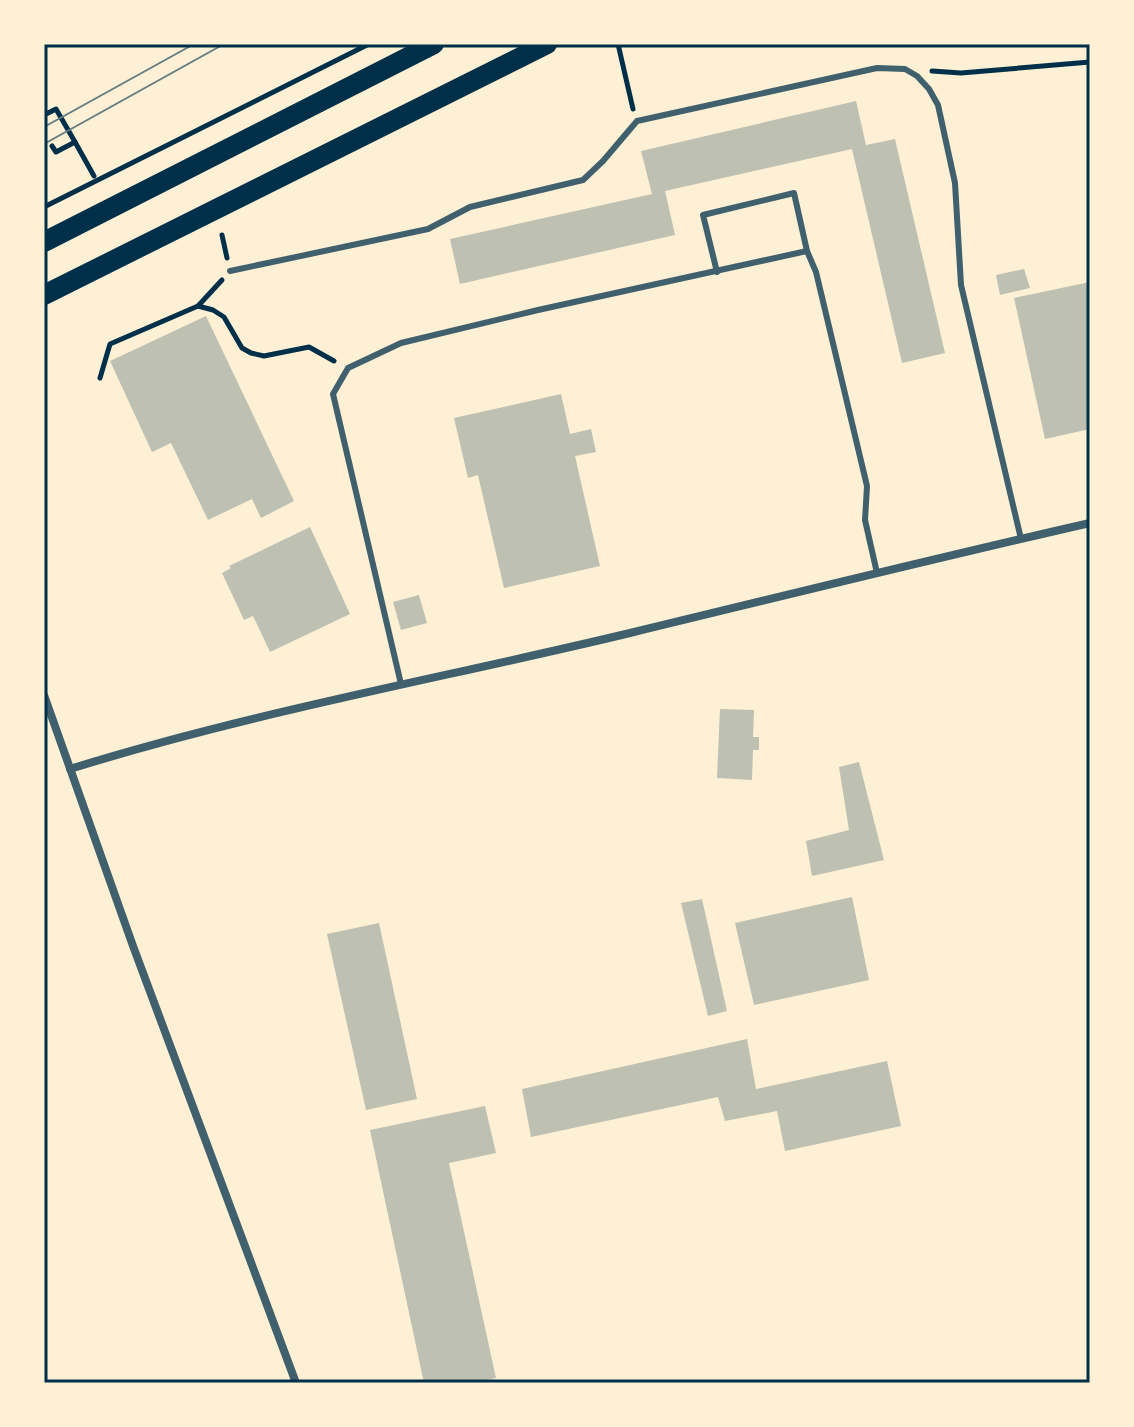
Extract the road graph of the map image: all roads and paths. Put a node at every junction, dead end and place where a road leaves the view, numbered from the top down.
1 (369, 44) edge
2 (434, 44) edge
3 (547, 44) edge
4 (618, 44) edge
5 (1090, 62) edge
6 (961, 73) dead end
7 (44, 115) edge
8 (637, 121) junction
9 (75, 142) junction
10 (52, 146) dead end
11 (94, 176) dead end
12 (44, 207) edge
13 (44, 242) edge
14 (807, 251) junction
15 (230, 271) joint
16 (717, 272) junction
17 (44, 295) edge
18 (198, 306) junction
19 (348, 368) junction
20 (100, 378) dead end
21 (1090, 523) edge
22 (1021, 539) junction
23 (877, 573) junction
24 (401, 684) junction
25 (44, 695) edge
26 (70, 769) junction
27 (296, 1383) edge

1 - 12 path
2 - 13 main road
3 - 17 main road
4 - 8 path
5 - 6 path
7 - 9 path
8 - 15 lane
8 - 22 lane
9 - 10 path
9 - 11 path
14 - 16 lane
14 - 16 lane
14 - 23 lane
15 - 18 path
16 - 19 lane
18 - 19 path
18 - 20 path
19 - 24 lane
21 - 22 street
22 - 23 street
23 - 24 street
24 - 26 street
25 - 26 street
26 - 27 street

